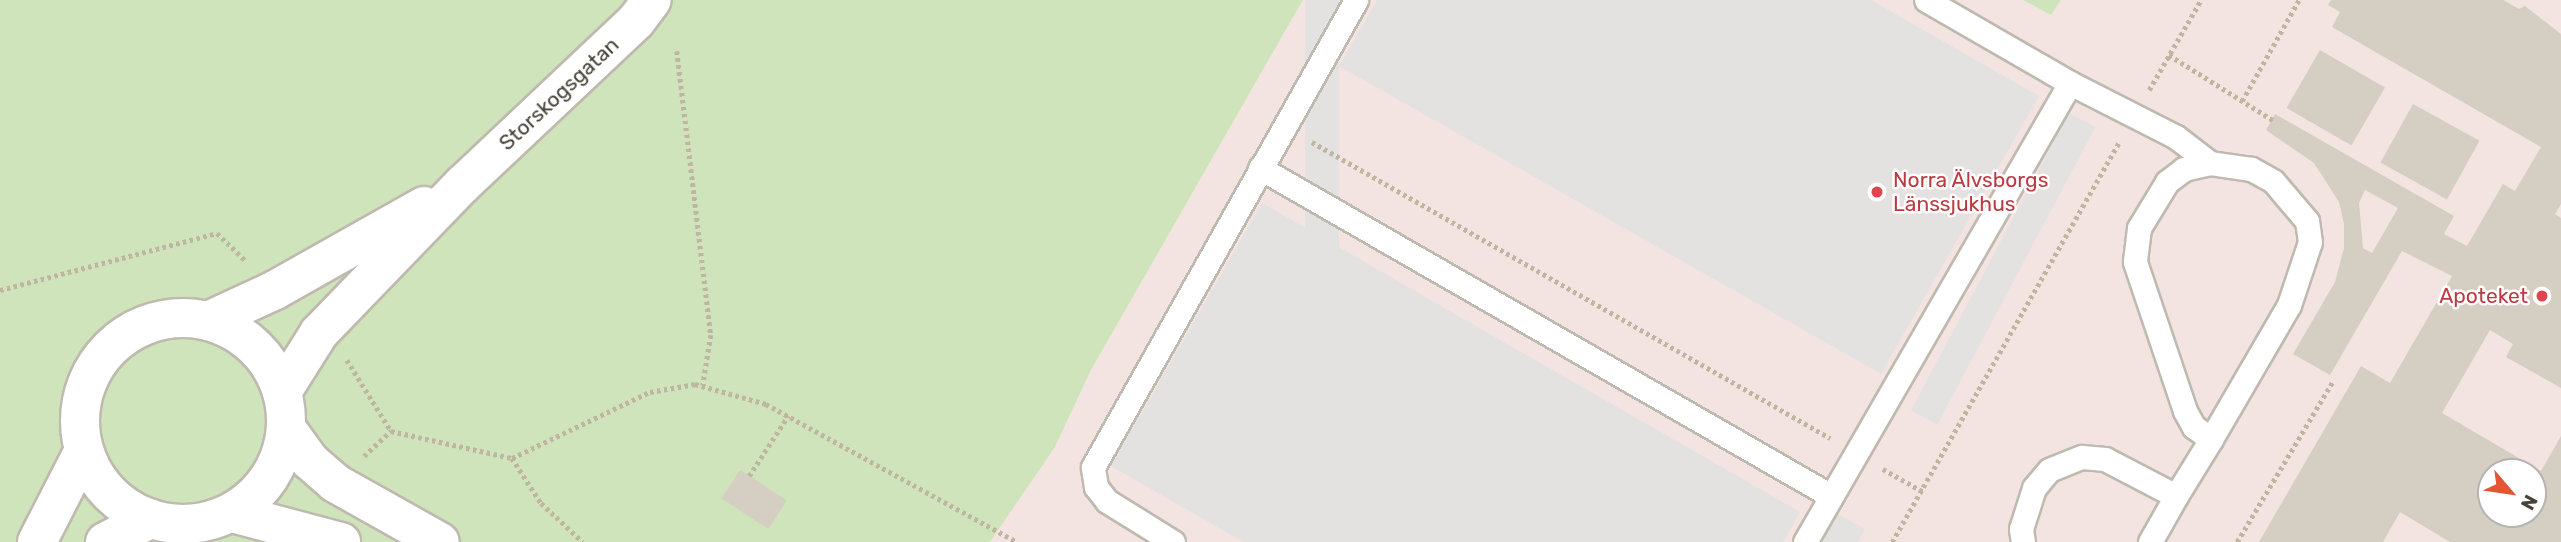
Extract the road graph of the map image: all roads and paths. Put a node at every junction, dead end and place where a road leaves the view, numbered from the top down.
1 (652, 0) edge
2 (1356, 0) edge
3 (1926, 0) edge
4 (2201, 0) edge
5 (2299, 0) edge
6 (677, 51) dead end
7 (2169, 55) junction
8 (2070, 83) junction
9 (2242, 101) junction
10 (2135, 116) junction
11 (2276, 122) dead end
12 (1284, 125) junction
13 (2210, 163) junction
14 (1259, 168) junction
15 (462, 185) junction
16 (208, 321) junction
17 (2333, 381) dead end
18 (703, 385) junction
19 (284, 410) junction
20 (788, 416) junction
21 (2211, 439) junction
22 (84, 450) junction
23 (1856, 453) junction
24 (512, 458) junction
25 (749, 476) dead end
26 (335, 483) junction
27 (1922, 491) junction
28 (1831, 496) junction
29 (2176, 496) junction
30 (232, 513) junction
31 (150, 519) junction
32 (37, 542) edge
33 (105, 542) edge
34 (341, 542) edge
35 (440, 542) edge
36 (583, 542) edge
37 (1017, 542) edge
38 (1173, 542) edge
39 (1805, 542) edge
40 (1892, 542) edge
41 (2023, 542) edge
42 (2150, 542) edge
43 (2237, 542) edge

1 - 15 street, Storskogsgatan
2 - 12 lane
3 - 8 lane
4 - 7 path
5 - 9 path
6 - 18 path
7 - 9 path
7 - 10 path
8 - 10 lane
8 - 23 lane
9 - 11 path
10 - 13 lane
10 - 27 path
12 - 14 lane
12 - 23 path
13 - 21 lane
13 - 21 lane
14 - 28 lane
14 - 38 lane
15 - 16 street
15 - 19 street
16 - 19 street
16 - 22 street
17 - 43 path
18 - 20 path
18 - 24 path
19 - 26 street
19 - 30 street
20 - 25 path
20 - 37 path
21 - 29 lane
22 - 31 street
22 - 32 street
23 - 27 path
23 - 28 lane
24 - 26 path
24 - 36 path
26 - 35 street
27 - 40 path
28 - 39 lane
29 - 41 lane
29 - 42 lane
30 - 31 street
30 - 34 street
31 - 33 street

